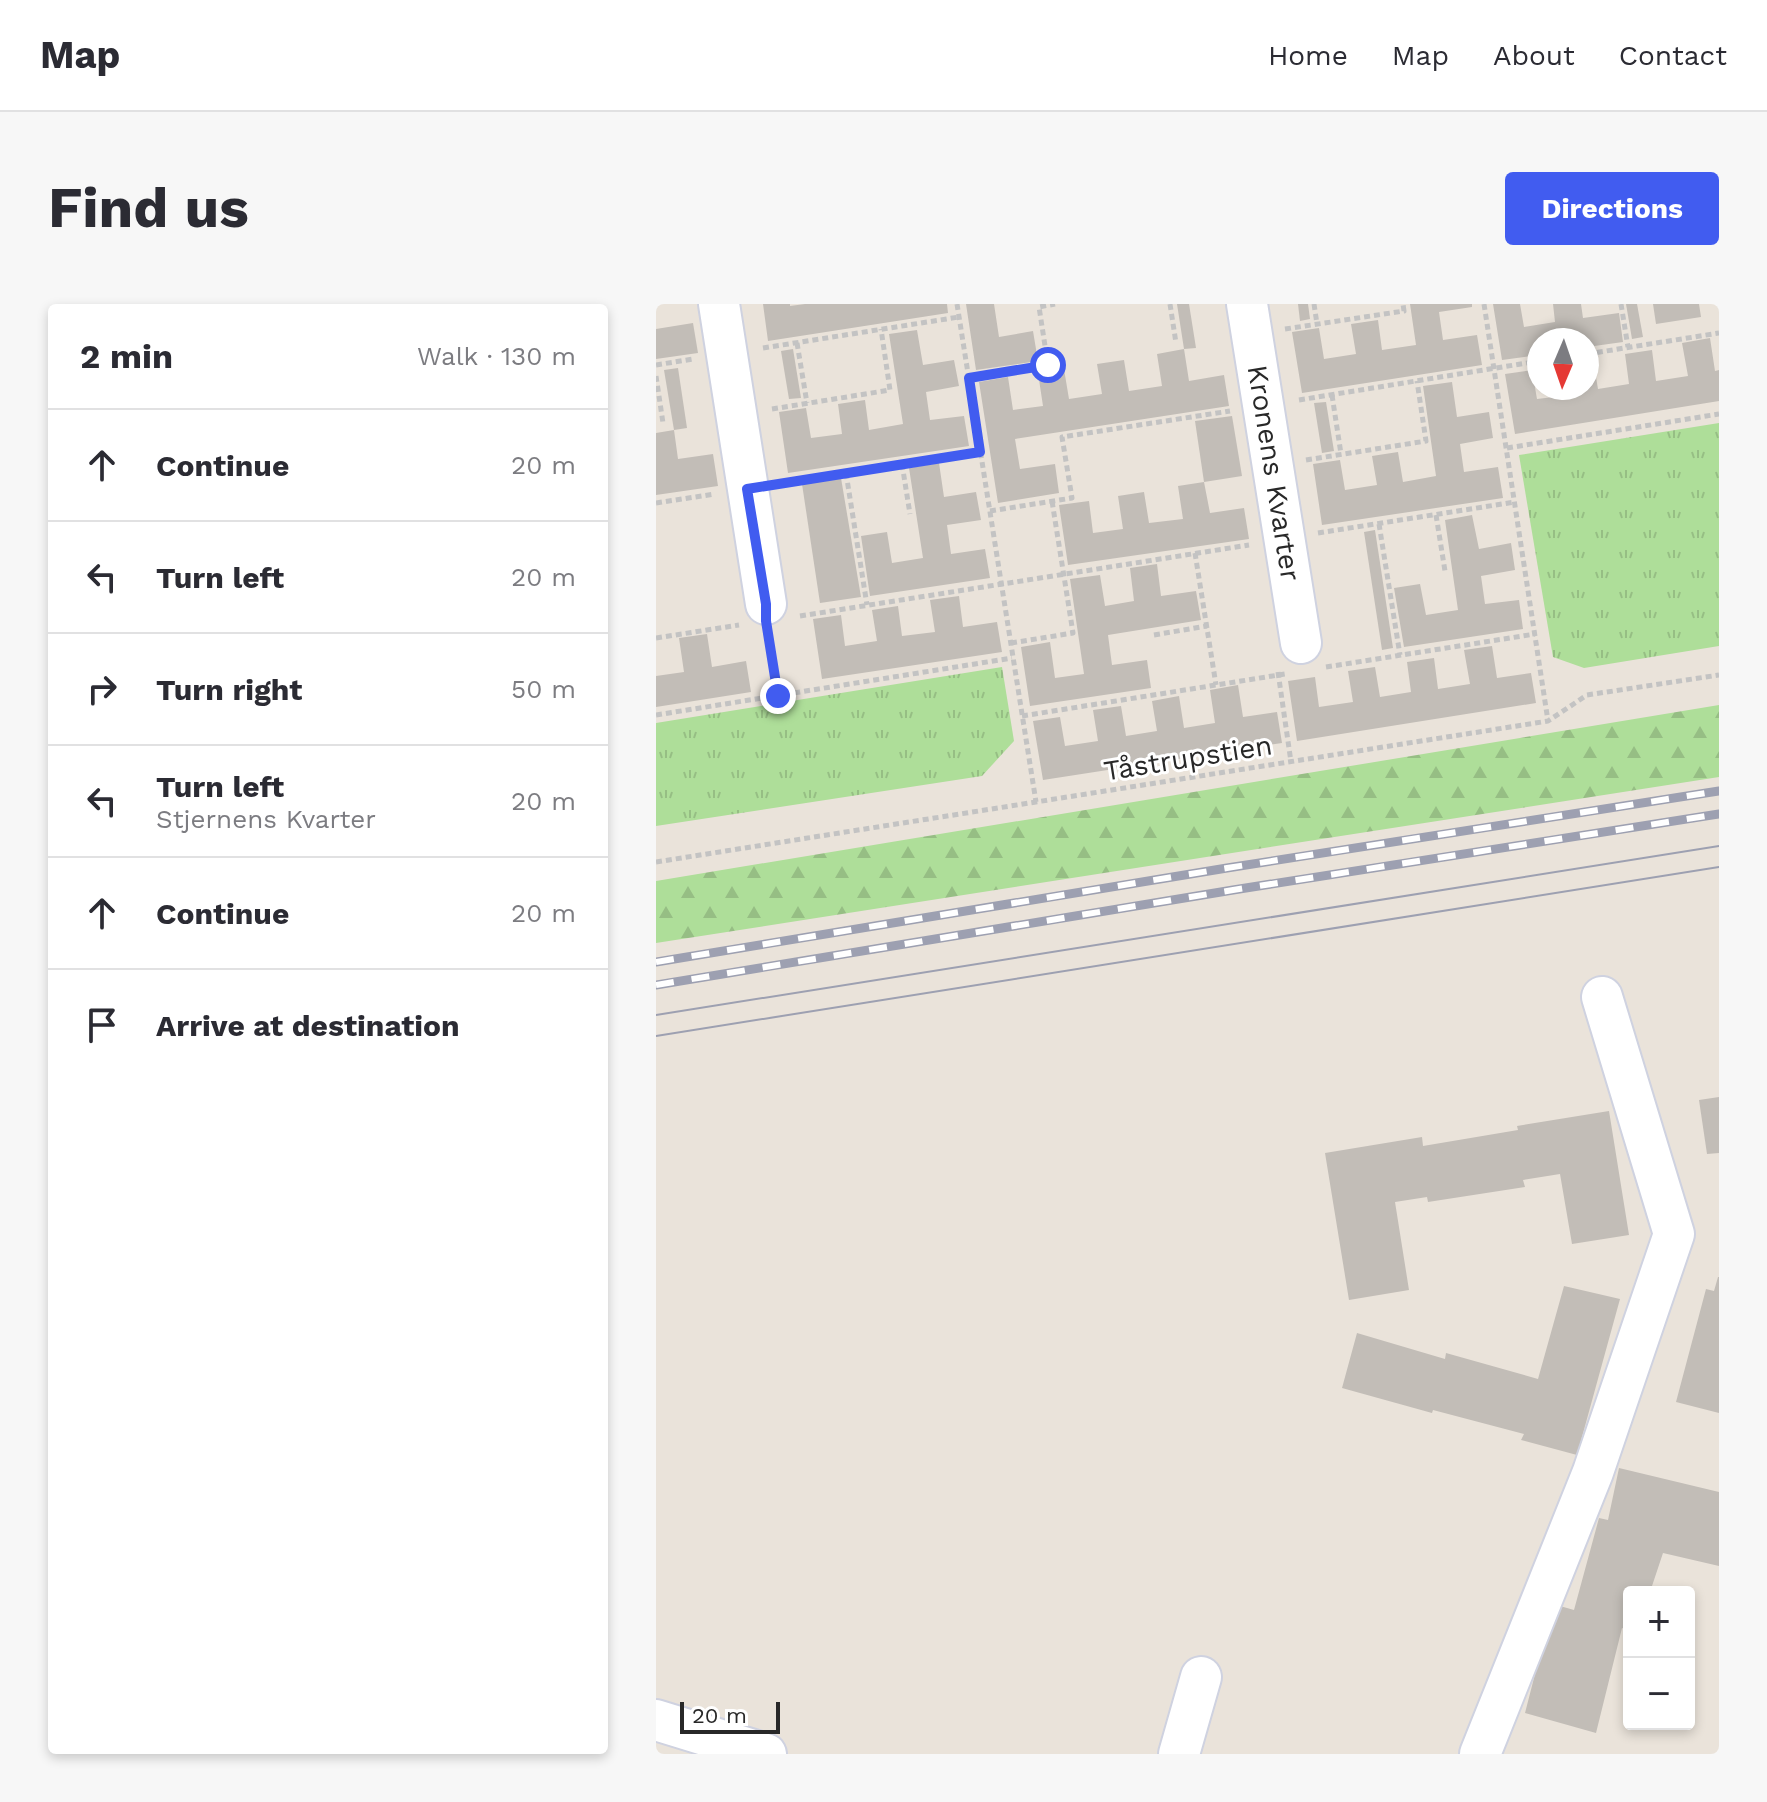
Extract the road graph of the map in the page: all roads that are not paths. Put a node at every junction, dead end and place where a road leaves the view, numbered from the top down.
1 (719, 304) edge
2 (1250, 319) edge
3 (766, 612) road end
4 (1301, 643) road end
5 (1602, 997) dead end
6 (1201, 1677) dead end
7 (656, 1720) edge
8 (766, 1754) edge
9 (1179, 1754) edge
10 (1480, 1754) edge

1 - 3 street
2 - 4 street, Kronens Kvarter
5 - 10 street
6 - 9 street
7 - 8 street

